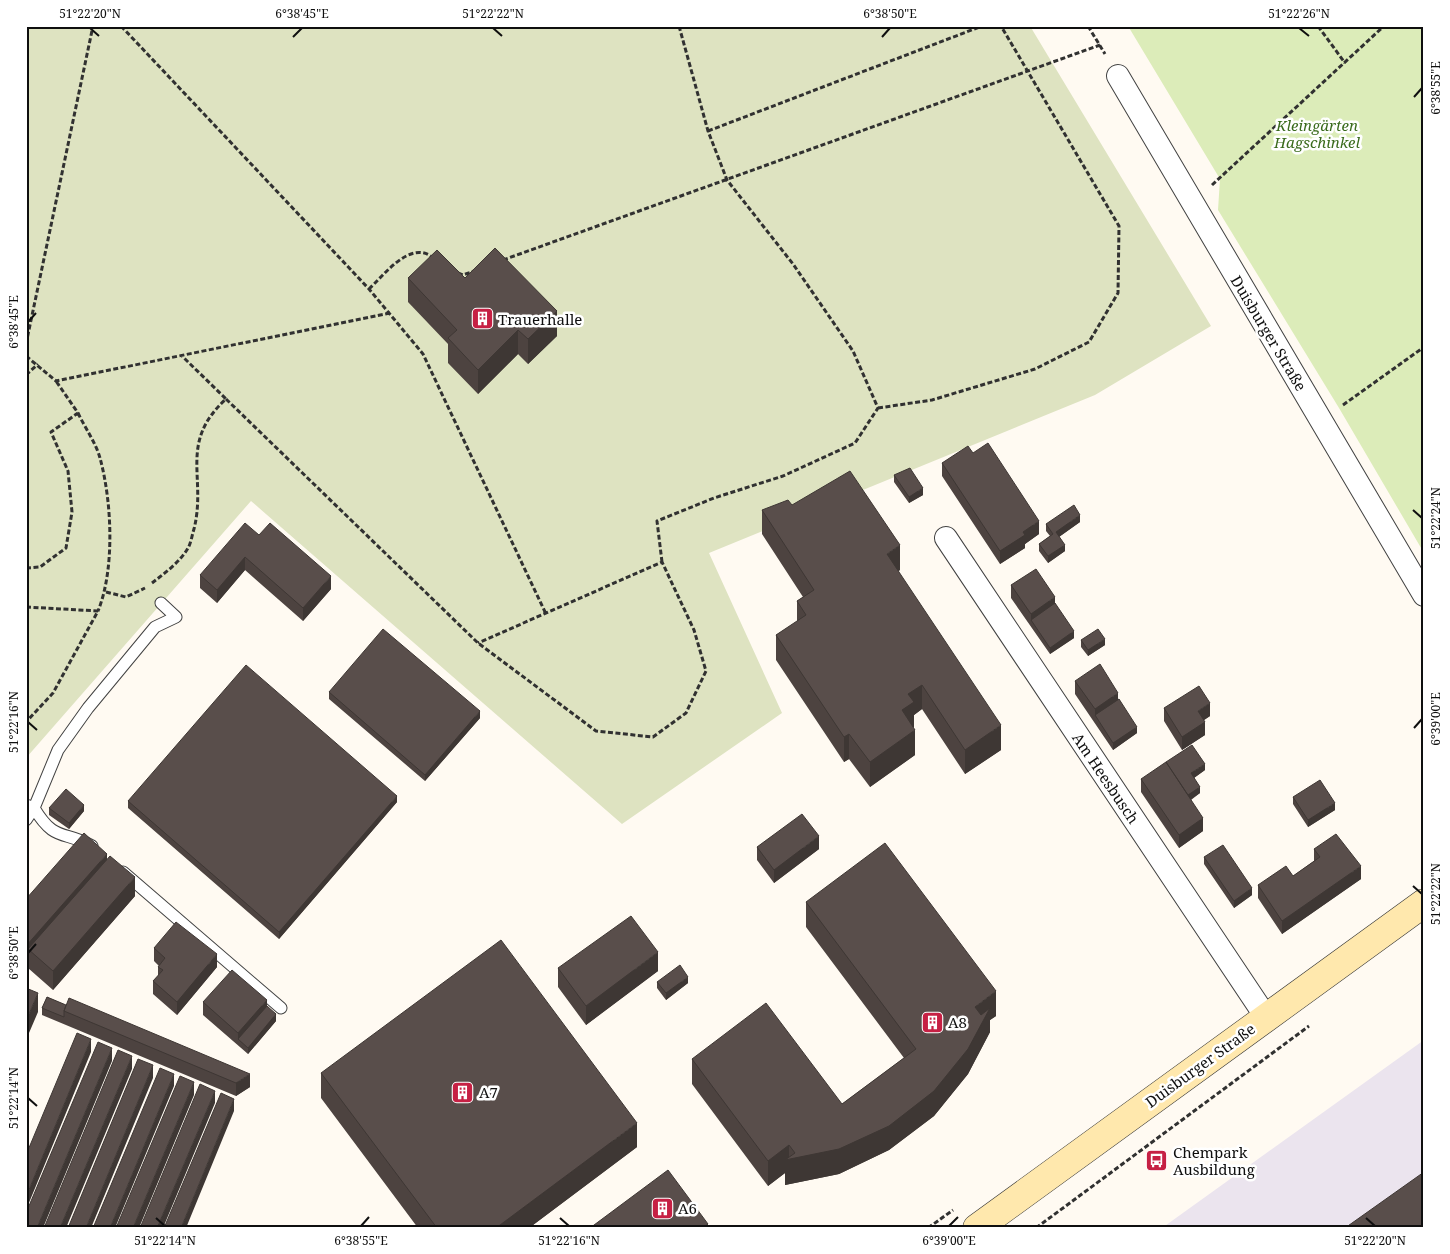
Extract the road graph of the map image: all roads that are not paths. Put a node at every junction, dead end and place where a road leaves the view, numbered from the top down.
1 (1118, 76) road end
2 (946, 538) dead end
3 (1423, 591) edge
4 (161, 603) dead end
5 (30, 807) edge
6 (26, 820) edge
7 (98, 850) edge
8 (112, 863) edge
9 (1424, 903) edge
10 (281, 1008) dead end
11 (1266, 1017) junction
12 (977, 1228) edge

1 - 3 street, Duisburger Straße
2 - 11 street, Am Heesbusch
4 - 5 lane
5 - 6 lane
5 - 7 lane
8 - 10 lane
9 - 11 main road, Duisburger Straße
11 - 12 main road, Duisburger Straße

